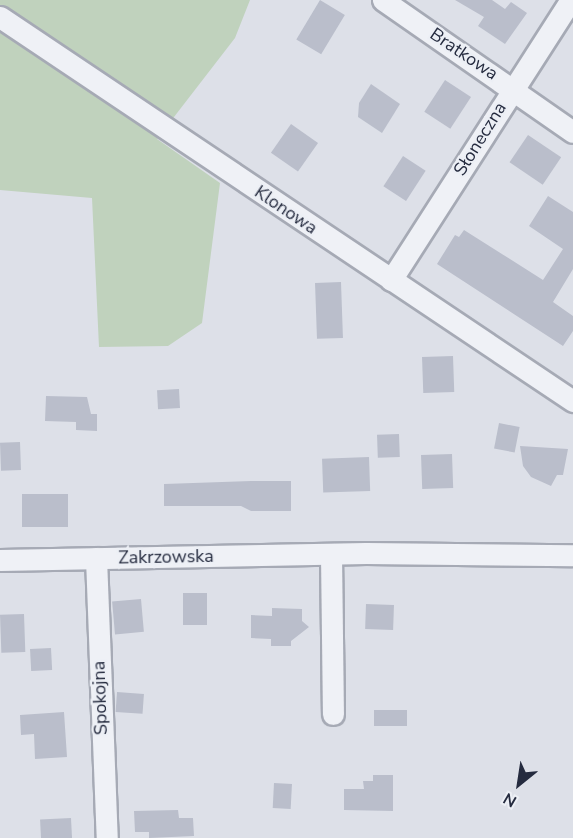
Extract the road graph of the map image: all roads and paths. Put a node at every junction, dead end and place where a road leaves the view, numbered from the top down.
1 (383, 0) edge
2 (571, 0) edge
3 (0, 17) edge
4 (513, 87) junction
5 (573, 132) edge
6 (391, 280) junction
7 (573, 401) edge
8 (331, 554) junction
9 (573, 555) edge
10 (96, 558) junction
11 (0, 560) edge
12 (333, 714) dead end
13 (107, 838) edge

1 - 4 street, Bratkowa
2 - 4 street, Słoneczna
3 - 6 street, Klonowa
4 - 5 street, Bratkowa
4 - 6 street, Słoneczna
6 - 7 street, Klonowa
8 - 9 street, Zakrzowska
8 - 10 street, Zakrzowska
8 - 12 street
10 - 11 street, Zakrzowska
10 - 13 street, Spokojna

